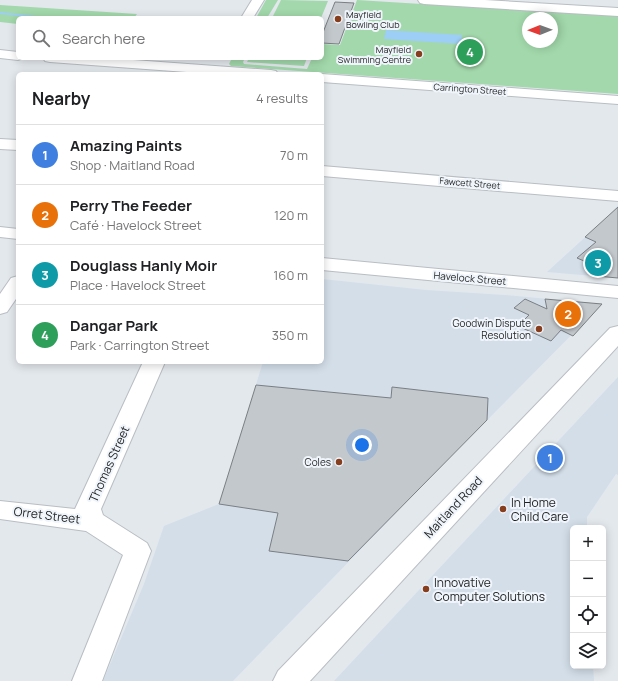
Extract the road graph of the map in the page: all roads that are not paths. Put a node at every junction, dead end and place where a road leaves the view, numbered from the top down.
1 (258, 0) edge
2 (424, 0) edge
3 (459, 1) edge
4 (618, 12) edge
5 (248, 16) edge
6 (0, 54) edge
7 (16, 56) edge
8 (78, 60) edge
9 (222, 60) edge
10 (216, 70) junction
11 (244, 72) edge
12 (324, 78) edge
13 (618, 100) edge
14 (0, 144) edge
15 (16, 145) edge
16 (324, 171) edge
17 (618, 196) edge
18 (0, 232) edge
19 (16, 234) edge
20 (324, 264) edge
21 (16, 285) edge
22 (618, 292) edge
23 (0, 308) edge
24 (618, 333) edge
25 (153, 364) edge
26 (2, 510) dead end
27 (92, 521) junction
28 (87, 681) edge
29 (289, 681) edge

1 - 5 street
2 - 3 main road
3 - 4 main road
6 - 7 street
8 - 10 street
9 - 10 street
10 - 11 street
12 - 13 street, Carrington Street
14 - 15 street
16 - 17 street, Fawcett Street
18 - 19 street
20 - 22 street, Havelock Street
21 - 23 street
24 - 29 main road, Maitland Road
25 - 27 street, Thomas Street
26 - 27 street, Orret Street
27 - 28 street

